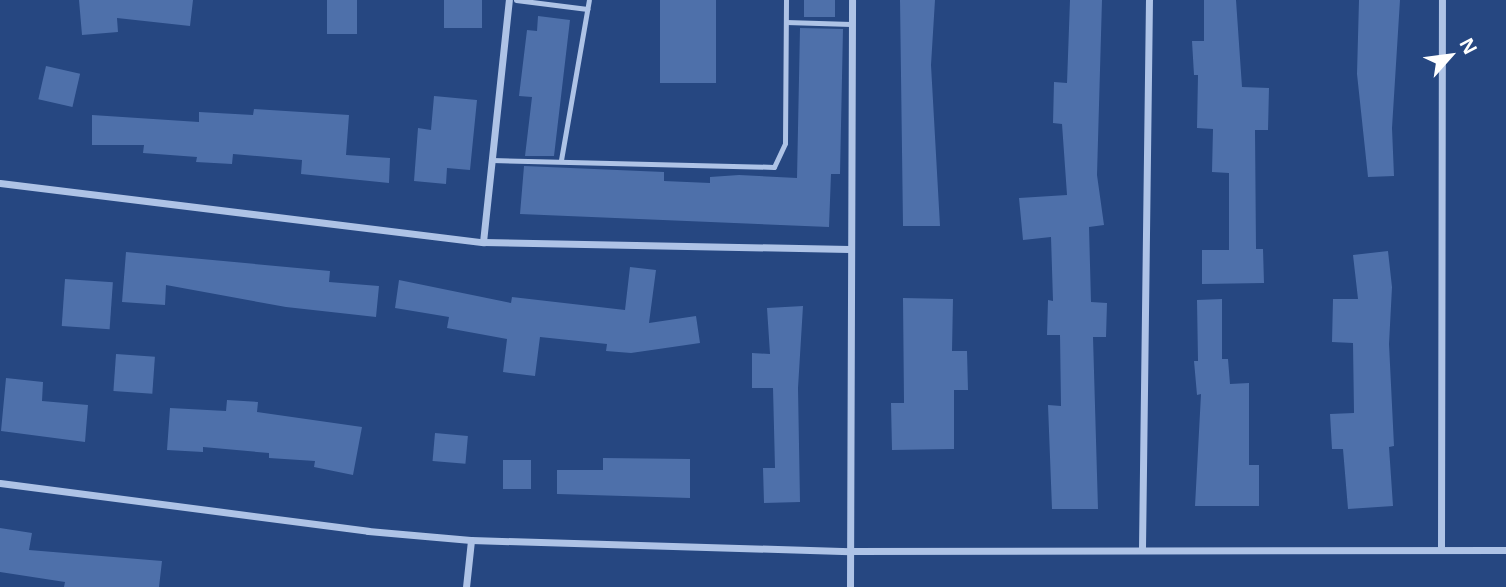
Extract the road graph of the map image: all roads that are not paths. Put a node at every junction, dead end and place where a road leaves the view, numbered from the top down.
1 (509, 0) edge
2 (516, 0) edge
3 (589, 0) edge
4 (786, 0) edge
5 (852, 0) edge
6 (1149, 0) edge
7 (1442, 0) edge
8 (587, 9) junction
9 (786, 22) junction
10 (851, 24) junction
11 (492, 160) junction
12 (561, 160) junction
13 (0, 183) edge
14 (483, 242) junction
15 (849, 249) junction
16 (0, 483) edge
17 (471, 540) junction
18 (1142, 548) junction
19 (1441, 549) junction
20 (1506, 550) edge
21 (850, 551) junction
22 (466, 587) edge
23 (849, 587) edge

1 - 11 street
2 - 8 lane
3 - 8 lane
4 - 9 lane
5 - 10 street
6 - 18 street
7 - 19 street
8 - 12 lane
9 - 10 lane
9 - 12 lane
10 - 15 street
11 - 12 lane
11 - 14 street
13 - 14 street
14 - 15 street
15 - 21 street
16 - 17 street
17 - 21 street
17 - 22 street
18 - 19 street
18 - 21 street
19 - 20 street
21 - 23 street

